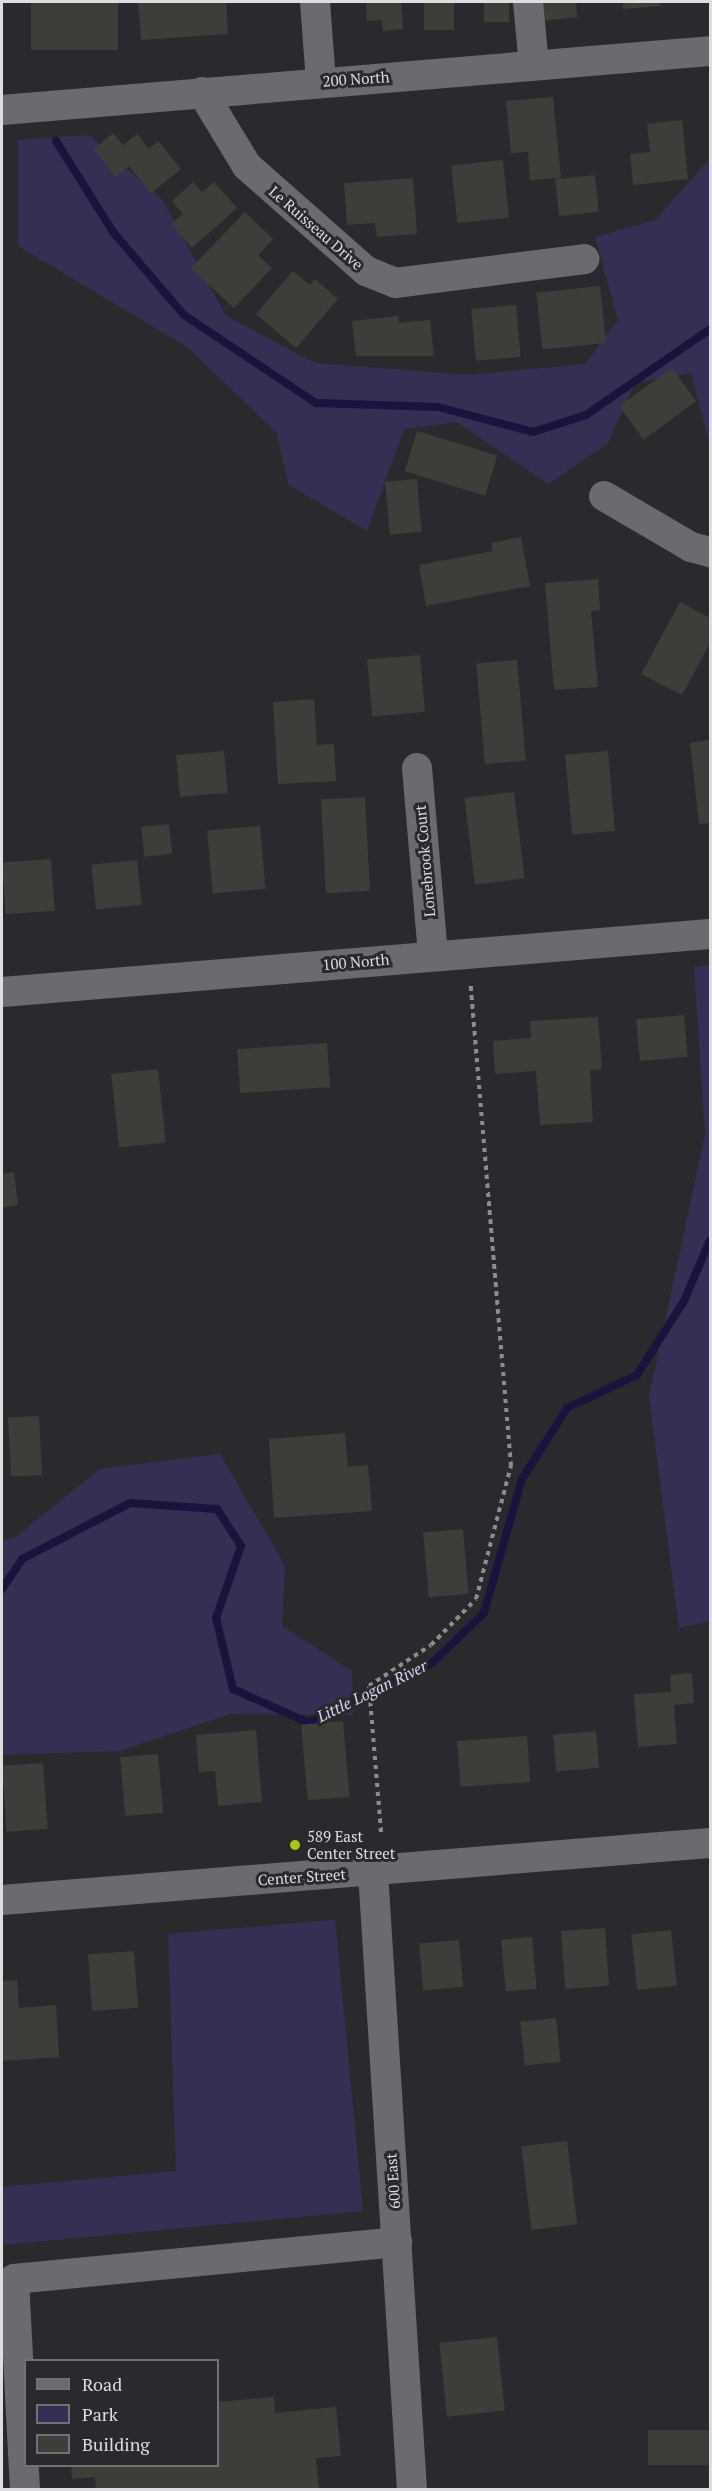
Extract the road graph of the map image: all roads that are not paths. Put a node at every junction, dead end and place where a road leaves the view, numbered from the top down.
1 (315, 2) edge
2 (528, 2) edge
3 (711, 51) edge
4 (534, 65) junction
5 (321, 81) junction
6 (202, 92) junction
7 (2, 110) edge
8 (584, 259) dead end
9 (604, 496) dead end
10 (711, 552) edge
11 (417, 768) dead end
12 (711, 934) edge
13 (433, 955) junction
14 (2, 992) edge
15 (711, 1843) edge
16 (374, 1872) junction
17 (2, 1900) edge
18 (397, 2242) junction
19 (24, 2490) edge
20 (412, 2490) edge

1 - 5 street
2 - 4 street
3 - 4 street, 200 North
4 - 5 street, 200 North
5 - 6 street, 200 North
6 - 7 street, 200 North
6 - 8 street, Le Ruisseau Drive
9 - 10 street
11 - 13 street, Lonebrook Court
12 - 13 street, 100 North
13 - 14 street, 100 North
15 - 16 street, Center Street
16 - 17 street, Center Street
16 - 18 street, 600 East
18 - 19 street
18 - 20 street, 600 East

